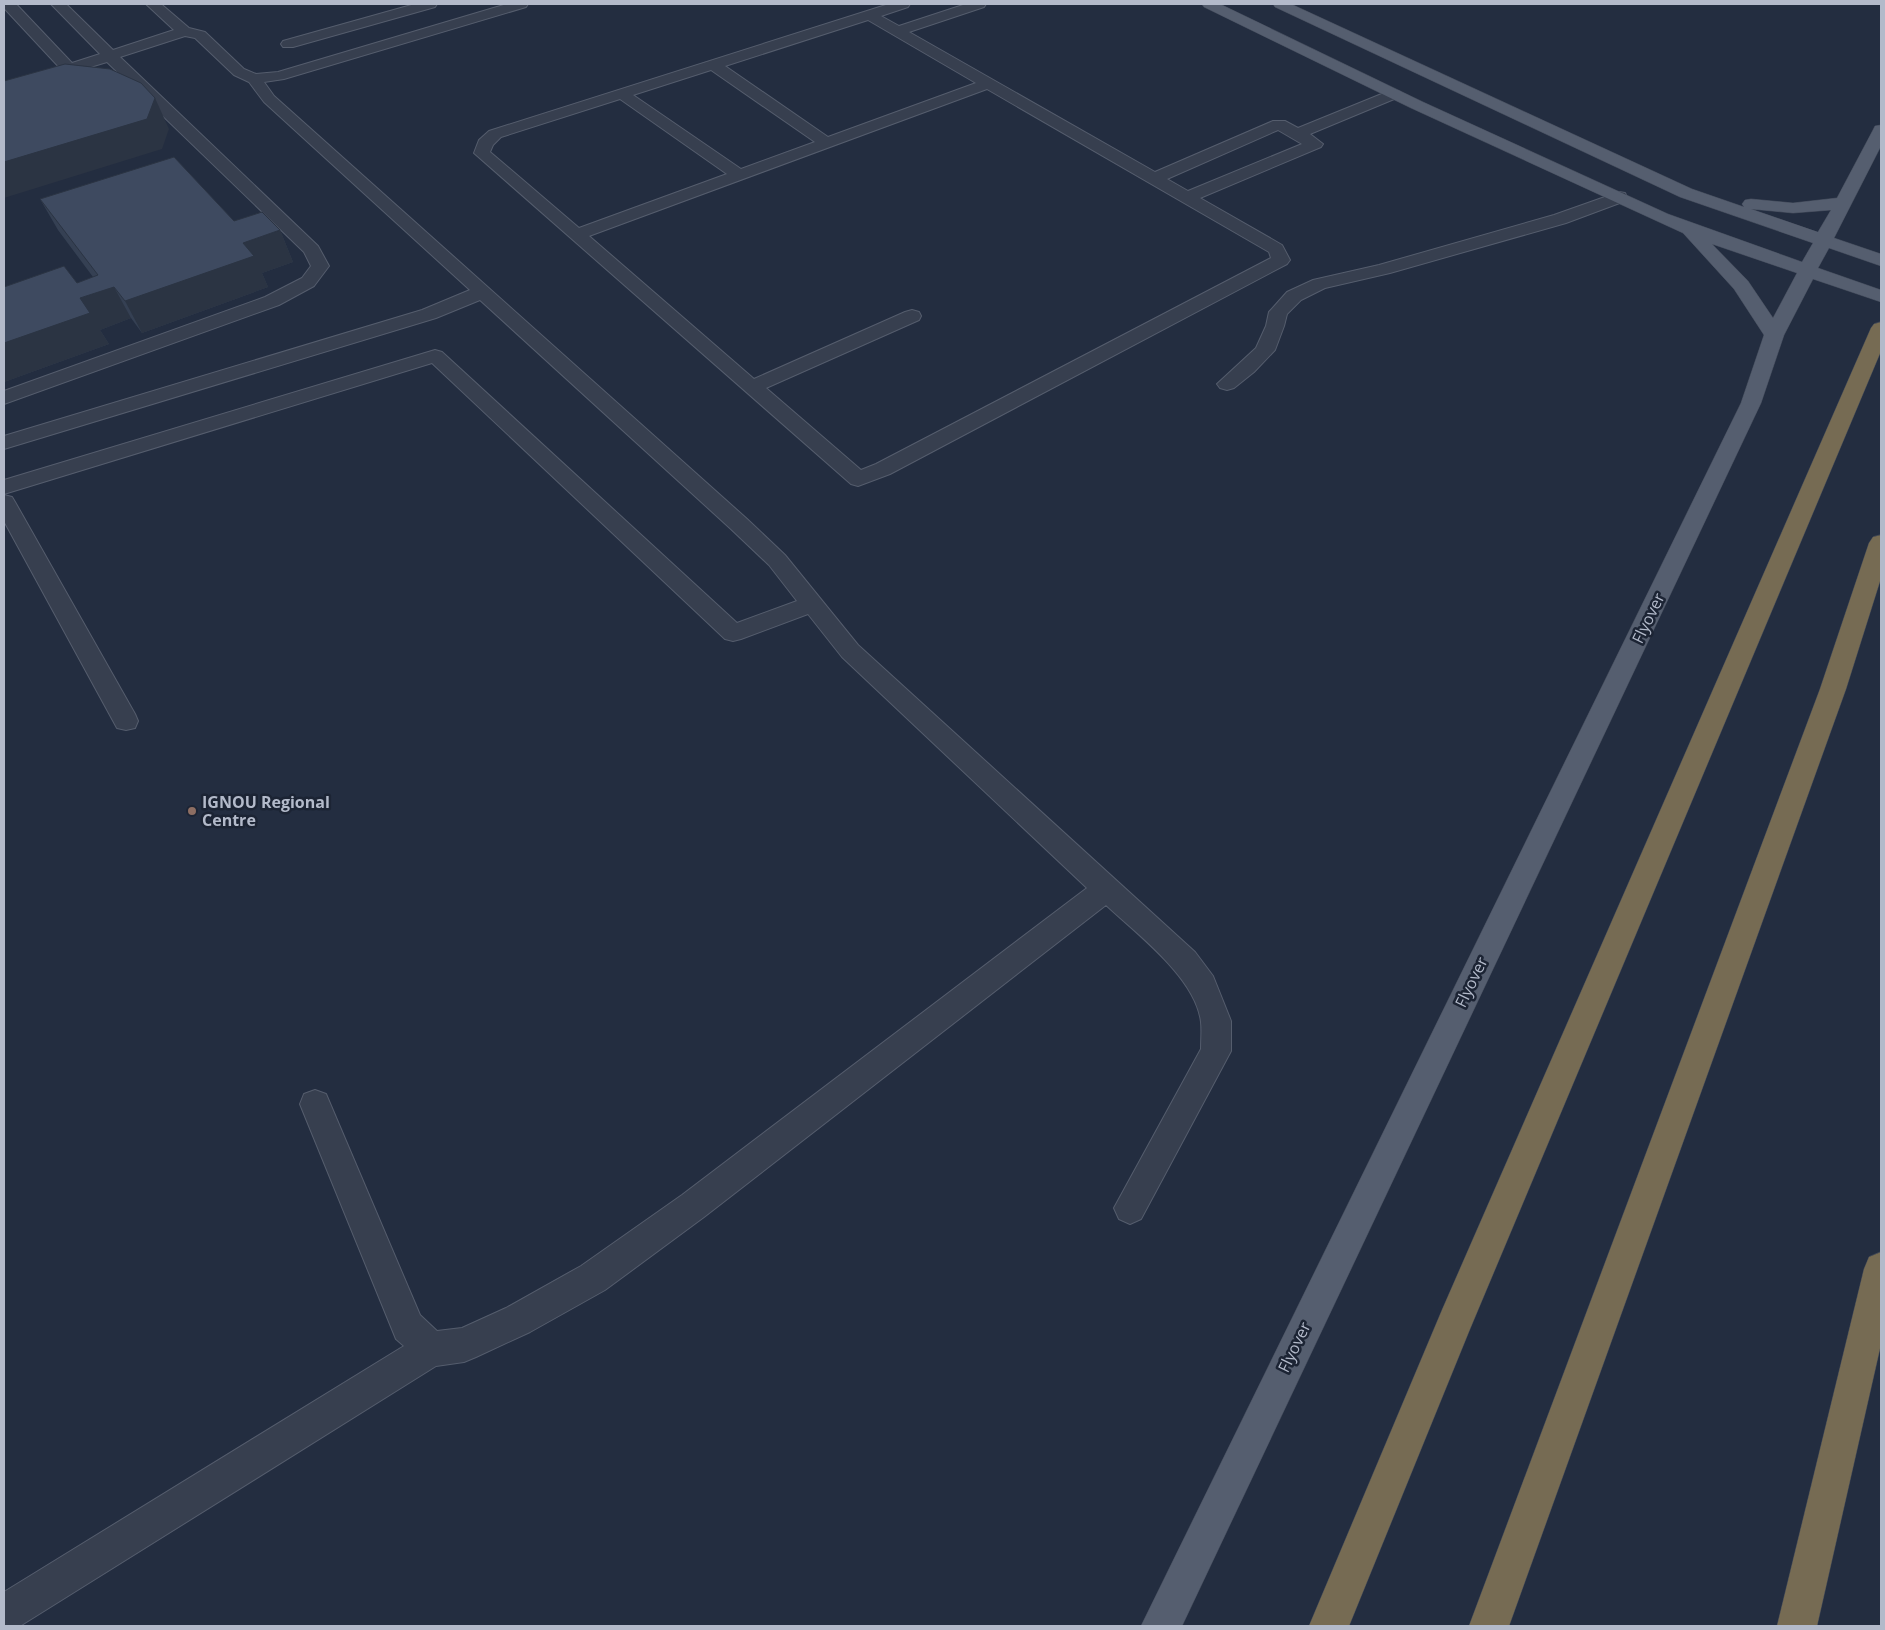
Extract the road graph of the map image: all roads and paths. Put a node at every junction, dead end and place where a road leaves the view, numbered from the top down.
1 (8, 4) edge
2 (58, 4) edge
3 (153, 4) edge
4 (430, 4) edge
5 (521, 4) edge
6 (903, 4) edge
7 (979, 4) edge
8 (1209, 4) edge
9 (1280, 4) edge
10 (868, 14) junction
11 (184, 31) junction
12 (897, 31) junction
13 (288, 44) dead end
14 (110, 56) junction
15 (714, 65) junction
16 (70, 68) junction
17 (254, 79) junction
18 (989, 83) junction
19 (4, 88) edge
20 (622, 94) junction
21 (1394, 94) junction
22 (1881, 130) edge
23 (1297, 134) junction
24 (827, 143) junction
25 (739, 175) junction
26 (1154, 179) junction
27 (1686, 193) junction
28 (1619, 197) junction
29 (1187, 198) junction
30 (1842, 203) junction
31 (1688, 229) junction
32 (576, 235) junction
33 (1825, 240) junction
34 (1881, 260) edge
35 (1808, 270) junction
36 (482, 292) junction
37 (1881, 296) edge
38 (912, 316) dead end
39 (1881, 328) edge
40 (1774, 335) junction
41 (1227, 384) dead end
42 (752, 387) junction
43 (4, 398) edge
44 (4, 443) edge
45 (4, 487) edge
46 (4, 502) edge
47 (1881, 543) edge
48 (812, 604) junction
49 (126, 721) dead end
50 (1107, 888) junction
51 (315, 1104) dead end
52 (1130, 1208) dead end
53 (1881, 1269) edge
54 (431, 1349) junction
55 (4, 1614) edge
56 (1161, 1626) edge
57 (1329, 1626) edge
58 (1489, 1626) edge
59 (1797, 1626) edge

1 - 16 lane
2 - 14 lane
3 - 11 lane
4 - 13 lane
5 - 17 lane
6 - 10 lane
7 - 12 lane
8 - 21 main road
9 - 27 main road
10 - 12 lane
10 - 15 lane
11 - 14 lane
11 - 17 lane
12 - 18 lane
14 - 16 lane
14 - 43 lane
15 - 20 lane
15 - 24 lane
16 - 19 lane
17 - 36 lane
18 - 24 lane
18 - 26 lane
20 - 25 lane
20 - 32 lane
21 - 23 lane
21 - 28 main road
22 - 30 main road, Flyover
23 - 26 lane
23 - 29 lane
24 - 25 lane
25 - 32 lane
26 - 29 lane
27 - 30 main road
27 - 33 main road
28 - 31 main road
28 - 41 lane
29 - 42 lane
30 - 33 main road, Flyover
31 - 35 main road
31 - 40 main road
32 - 42 lane
33 - 34 main road
33 - 35 main road, Flyover
35 - 37 main road
35 - 40 main road, Flyover
36 - 44 lane
36 - 48 lane
38 - 42 lane
39 - 57 highway
40 - 56 main road, Flyover
45 - 48 lane
46 - 49 lane
47 - 58 highway
48 - 50 lane
50 - 52 lane
50 - 54 lane
51 - 54 lane
53 - 59 highway
54 - 55 lane

